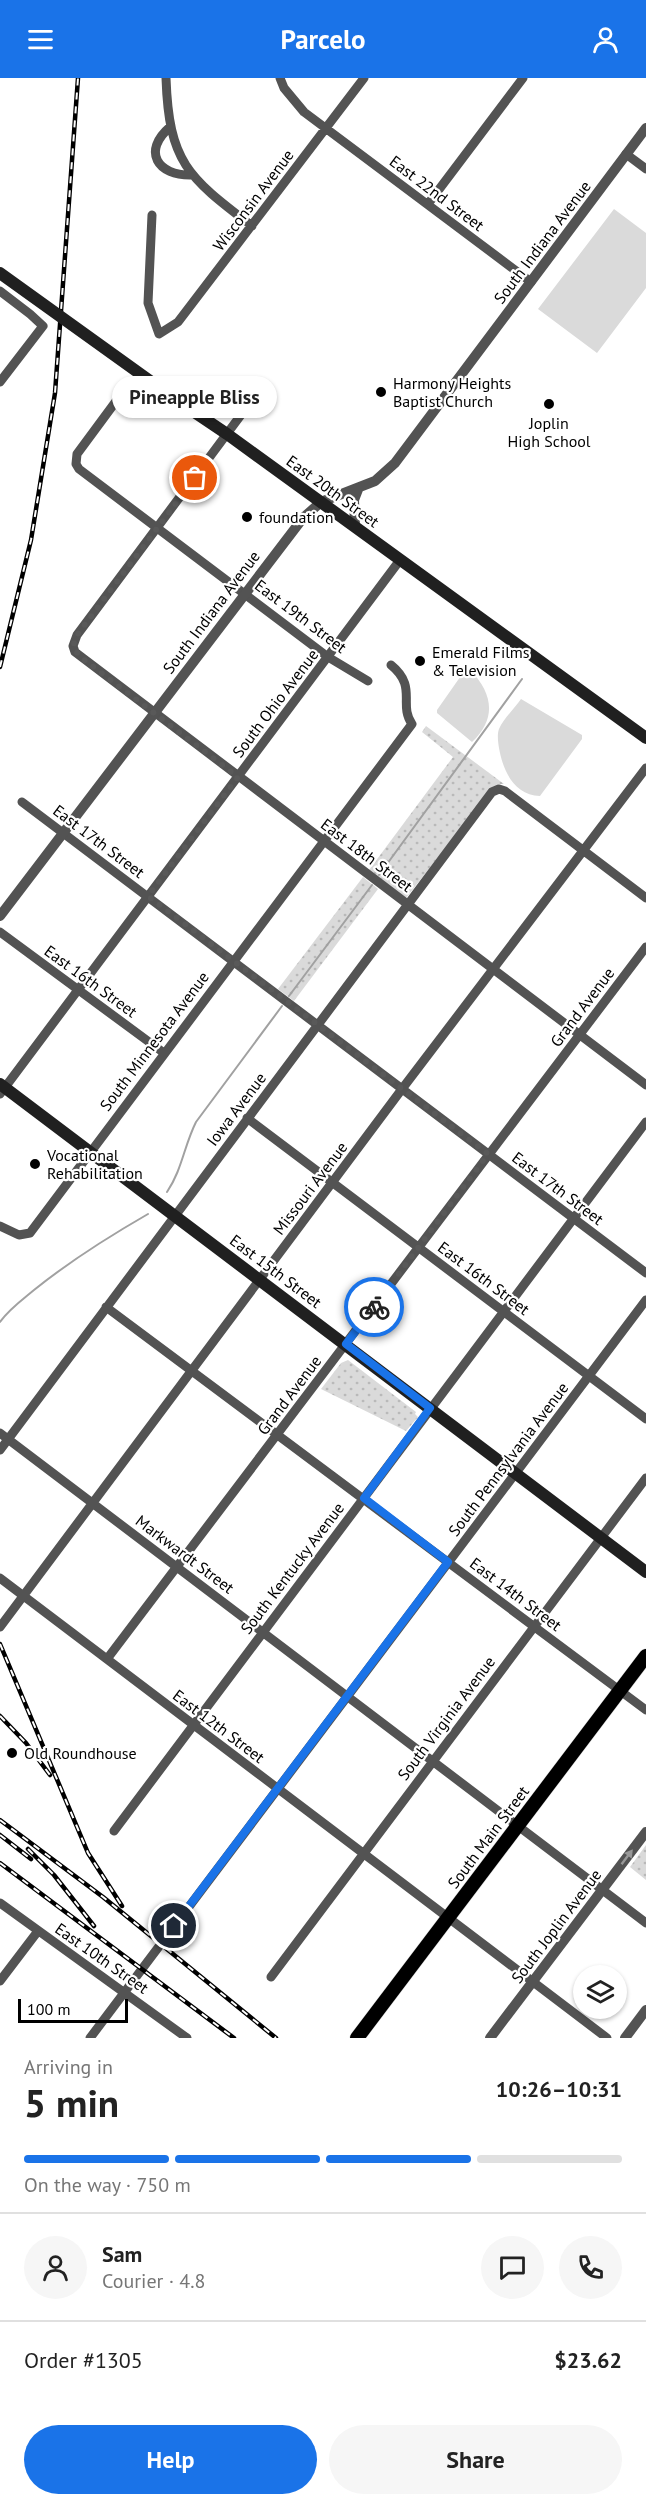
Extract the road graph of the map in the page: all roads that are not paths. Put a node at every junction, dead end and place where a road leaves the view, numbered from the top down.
1 (166, 78) edge
2 (280, 78) edge
3 (364, 78) edge
4 (523, 78) edge
5 (170, 127) junction
6 (646, 128) edge
7 (326, 129) junction
8 (626, 154) junction
9 (646, 169) edge
10 (192, 175) junction
11 (428, 204) junction
12 (152, 215) dead end
13 (252, 226) junction
14 (0, 273) edge
15 (531, 282) junction
16 (0, 291) edge
17 (0, 382) edge
18 (264, 384) dead end
19 (128, 385) dead end
20 (227, 434) junction
21 (359, 487) junction
22 (321, 502) junction
23 (355, 527) junction
24 (159, 528) junction
25 (400, 560) junction
26 (245, 593) junction
27 (328, 657) junction
28 (391, 665) dead end
29 (368, 681) dead end
30 (154, 713) junction
31 (646, 738) edge
32 (646, 768) edge
33 (238, 777) junction
34 (22, 802) dead end
35 (63, 833) junction
36 (323, 841) junction
37 (584, 850) junction
38 (148, 896) junction
39 (646, 898) edge
40 (408, 905) junction
41 (0, 916) edge
42 (0, 932) edge
43 (646, 946) edge
44 (233, 961) junction
45 (493, 970) junction
46 (78, 989) junction
47 (317, 1025) junction
48 (579, 1035) junction
49 (164, 1053) junction
50 (646, 1085) edge
51 (1, 1088) edge
52 (402, 1089) junction
53 (247, 1119) junction
54 (646, 1122) edge
55 (90, 1152) junction
56 (488, 1154) junction
57 (333, 1182) junction
58 (174, 1216) junction
59 (573, 1218) junction
60 (0, 1226) edge
61 (419, 1247) junction
62 (646, 1273) edge
63 (260, 1280) junction
64 (646, 1300) edge
65 (106, 1307) junction
66 (503, 1312) junction
67 (346, 1344) junction
68 (193, 1369) junction
69 (589, 1376) junction
70 (430, 1408) junction
71 (646, 1419) edge
72 (0, 1433) edge
73 (279, 1434) junction
74 (9, 1439) junction
75 (0, 1450) edge
76 (516, 1473) junction
77 (646, 1478) edge
78 (364, 1498) junction
79 (92, 1502) junction
80 (601, 1538) junction
81 (448, 1562) junction
82 (178, 1567) junction
83 (646, 1572) edge
84 (0, 1578) edge
85 (22, 1595) junction
86 (534, 1626) junction
87 (0, 1627) edge
88 (263, 1631) junction
89 (646, 1656) edge
90 (107, 1659) junction
91 (619, 1690) junction
92 (348, 1696) junction
93 (646, 1710) edge
94 (193, 1725) junction
95 (433, 1761) junction
96 (278, 1789) junction
97 (517, 1826) junction
98 (114, 1831) dead end
99 (646, 1832) edge
100 (364, 1854) junction
101 (602, 1890) junction
102 (0, 1903) edge
103 (448, 1918) junction
104 (646, 1923) edge
105 (38, 1931) junction
106 (271, 1977) dead end
107 (0, 1981) edge
108 (532, 1982) junction
109 (124, 1991) junction
110 (646, 2010) edge
111 (90, 2038) edge
112 (187, 2038) edge
113 (357, 2038) edge
114 (490, 2038) edge
115 (607, 2038) edge
116 (625, 2038) edge

1 - 5 street
2 - 7 street, East 22nd Street
3 - 7 street, Wisconsin Avenue
4 - 11 street
5 - 10 street
5 - 10 street
6 - 8 street, South Indiana Avenue
7 - 11 street, East 22nd Street
7 - 13 street, Wisconsin Avenue
8 - 9 street
8 - 15 street, South Indiana Avenue
10 - 13 street
11 - 15 street, East 22nd Street
12 - 13 street, Wisconsin Avenue
14 - 20 main road, East 20th Street, bridge
15 - 21 street, South Indiana Avenue
16 - 17 street
18 - 20 street
19 - 24 street, East 19th Street
20 - 22 main road, East 20th Street
20 - 24 street
21 - 22 street, South Indiana Avenue
21 - 23 street
22 - 23 main road, East 20th Street
22 - 26 street, South Indiana Avenue
23 - 25 main road, East 20th Street
24 - 26 street, East 19th Street
24 - 30 street, East 18th Street
25 - 27 street, South Ohio Avenue
25 - 31 main road, East 20th Street
26 - 27 street, East 19th Street
26 - 30 street, South Indiana Avenue
27 - 29 street, East 19th Street
27 - 33 street, South Ohio Avenue
28 - 36 street, South Minnesota Avenue
30 - 33 street, East 18th Street
30 - 35 street, South Indiana Avenue
32 - 37 street, Missouri Avenue
33 - 36 street, East 18th Street
33 - 38 street, South Ohio Avenue
34 - 35 street, East 17th Street
35 - 38 street, East 17th Street
35 - 41 street, South Indiana Avenue
36 - 40 street, East 18th Street
36 - 44 street, South Minnesota Avenue
37 - 39 street
37 - 40 street, Iowa Avenue
37 - 45 street, Missouri Avenue
38 - 44 street, East 17th Street
38 - 46 street, South Ohio Avenue
40 - 45 street, East 18th Street
40 - 47 street, Iowa Avenue
42 - 46 street, East 16th Street
43 - 48 street, Grand Avenue
44 - 47 street, East 17th Street
44 - 49 street, South Minnesota Avenue
45 - 48 street, East 18th Street
45 - 52 street, Missouri Avenue
46 - 49 street, East 16th Street
46 - 51 street, South Ohio Avenue
47 - 52 street, East 17th Street
47 - 53 street, Iowa Avenue
48 - 50 street, East 18th Street
48 - 56 street, Grand Avenue
49 - 55 street, South Minnesota Avenue
51 - 55 main road, East 15th Street
52 - 56 street, East 17th Street
52 - 57 street, Missouri Avenue
53 - 57 street, East 16th Street
53 - 58 street, Iowa Avenue
54 - 59 street, South Kentucky Avenue
55 - 58 main road, East 15th Street
55 - 60 street, South Minnesota Avenue
56 - 59 street, East 17th Street
56 - 61 street, Grand Avenue
57 - 61 street, East 16th Street
57 - 63 street, Missouri Avenue
58 - 63 main road, East 15th Street
58 - 65 street, Iowa Avenue
59 - 62 street, East 17th Street
59 - 66 street, South Kentucky Avenue
61 - 66 street, East 16th Street
61 - 67 street, Grand Avenue
63 - 67 main road, East 15th Street
63 - 68 street, Missouri Avenue
64 - 69 street, South Pennsylvania Avenue
65 - 68 street, East 14th Street
65 - 74 street, Iowa Avenue
66 - 69 street, East 16th Street
66 - 70 street, South Kentucky Avenue
67 - 70 main road, East 15th Street
67 - 73 street, Grand Avenue
68 - 73 street, East 14th Street
68 - 79 street, Missouri Avenue
69 - 71 street, East 16th Street
69 - 76 street, South Pennsylvania Avenue
70 - 76 main road, East 15th Street
70 - 78 street, South Kentucky Avenue
72 - 74 street, Markwardt Street
73 - 78 street, East 14th Street
73 - 82 street, Grand Avenue
74 - 75 street, Iowa Avenue
74 - 79 street, Markwardt Street
76 - 80 main road, East 15th Street
76 - 81 street, South Pennsylvania Avenue
77 - 80 street, South Virginia Avenue
78 - 81 street, East 14th Street
78 - 88 street, South Kentucky Avenue
79 - 82 street, Markwardt Street
79 - 85 street, Missouri Avenue
80 - 83 main road, East 15th Street
80 - 86 street, South Virginia Avenue
81 - 86 street, East 14th Street
81 - 92 street, South Pennsylvania Avenue
82 - 88 street, Markwardt Street
82 - 90 street, Grand Avenue
84 - 85 street, East 12th Street
85 - 87 street, Missouri Avenue
85 - 90 street, East 12th Street
86 - 91 street, East 14th Street
86 - 95 street, South Virginia Avenue
88 - 92 street, Markwardt Street
88 - 94 street, South Kentucky Avenue
89 - 91 main road, South Main Street
90 - 94 street, East 12th Street
91 - 93 street, East 14th Street
91 - 97 main road, South Main Street
92 - 95 street, Markwardt Street
92 - 96 street, South Pennsylvania Avenue
94 - 96 street, East 12th Street
94 - 98 street, South Kentucky Avenue
95 - 97 street, Markwardt Street
95 - 100 street, South Virginia Avenue
96 - 100 street, East 12th Street
96 - 109 street, South Pennsylvania Avenue
97 - 101 street, Markwardt Street
97 - 103 main road, South Main Street
101 -> 99 street, South Joplin Avenue
100 - 103 street, East 12th Street
100 - 106 street, South Virginia Avenue
101 - 104 street, Markwardt Street
101 - 108 street, South Joplin Avenue
102 - 105 street, East 10th Street
103 - 108 street, East 12th Street
103 - 113 main road, South Main Street
105 - 107 street
105 - 109 street, East 10th Street
108 - 114 street, South Joplin Avenue
108 - 115 street, East 12th Street
109 - 111 street, South Pennsylvania Avenue
109 - 112 street, East 10th Street
110 - 116 street

